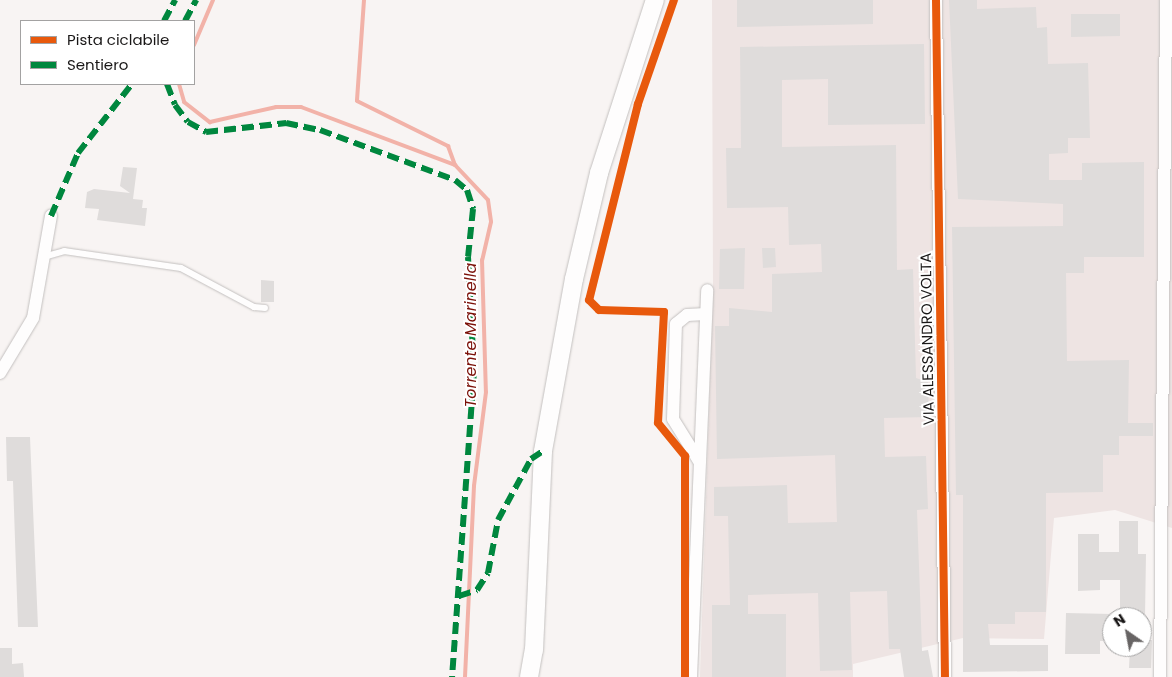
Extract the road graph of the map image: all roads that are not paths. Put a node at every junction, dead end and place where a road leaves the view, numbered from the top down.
1 (655, 0) edge
2 (660, 0) edge
3 (936, 0) edge
4 (1166, 0) edge
5 (649, 21) junction
6 (51, 216) dead end
7 (48, 256) junction
8 (707, 290) dead end
9 (265, 308) dead end
10 (706, 314) junction
11 (0, 373) edge
12 (702, 425) junction
13 (682, 432) junction
14 (701, 465) junction
15 (534, 650) junction
16 (529, 677) edge
17 (542, 677) edge
18 (692, 677) edge
19 (945, 677) edge
20 (1160, 677) edge

1 - 5 main road
2 - 5 main road
3 - 19 street, VIA ALESSANDRO VOLTA
4 - 20 street
5 - 15 main road
6 - 7 street
7 - 9 lane
7 - 11 street
8 - 10 street
10 - 12 street
10 - 13 street
12 - 13 street
12 - 14 street
13 - 14 street
14 - 18 street
15 - 16 main road
15 - 17 main road

